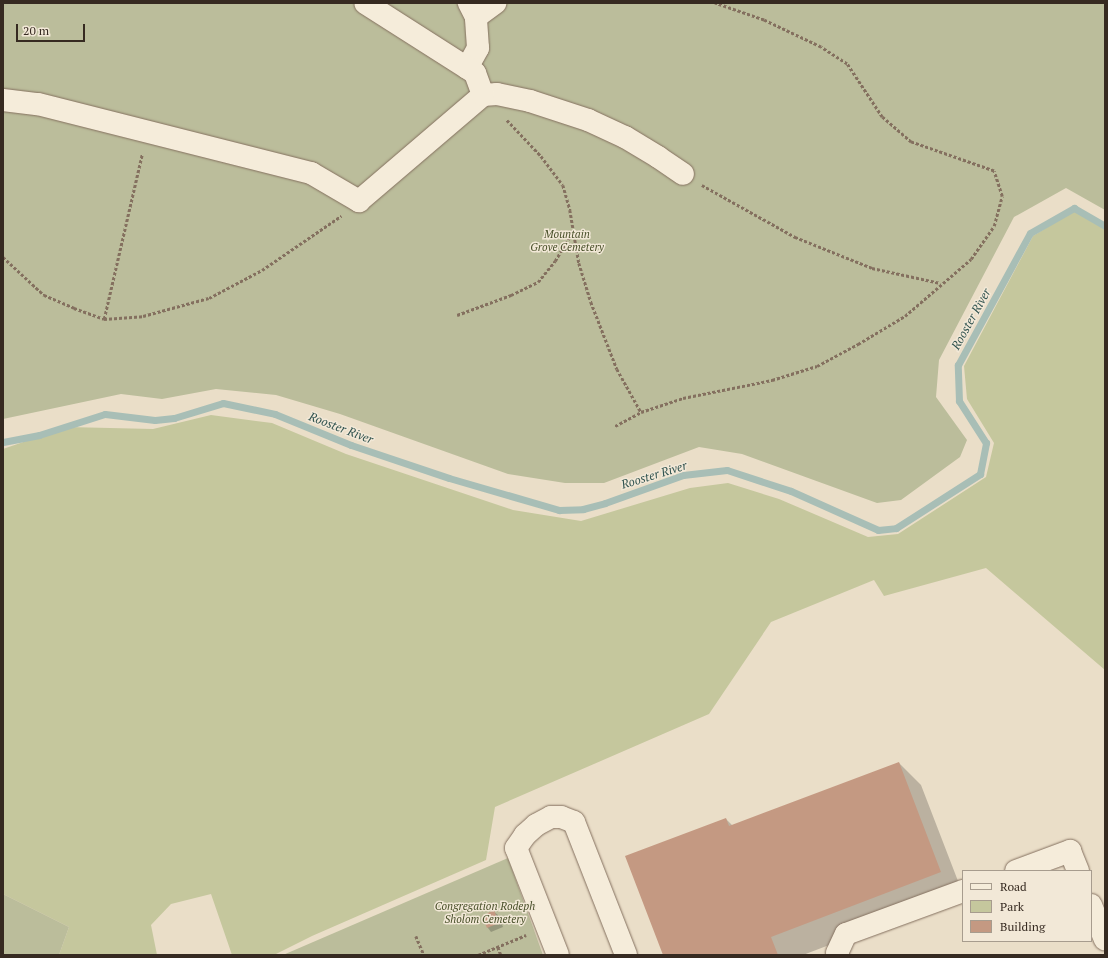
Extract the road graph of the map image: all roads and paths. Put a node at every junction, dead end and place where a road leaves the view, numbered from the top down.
1 (365, 3) edge
2 (495, 3) edge
3 (715, 3) edge
4 (472, 10) edge
5 (467, 68) junction
6 (483, 95) junction
7 (3, 100) edge
8 (147, 132) junction
9 (683, 174) joint
10 (359, 201) junction
11 (573, 233) junction
12 (3, 257) edge
13 (941, 283) junction
14 (457, 315) dead end
15 (104, 319) junction
16 (641, 412) junction
17 (615, 426) dead end
18 (1074, 861) edge
19 (1022, 870) edge
20 (962, 891) edge
21 (1092, 907) edge
22 (548, 926) junction
23 (1103, 930) edge
24 (416, 936) dead end
25 (498, 946) junction
26 (424, 955) edge
27 (478, 955) edge
28 (501, 955) edge
29 (558, 955) edge
30 (626, 955) edge
31 (838, 955) edge

1 - 5 street
2 - 4 street
3 - 13 path
4 - 5 street
5 - 6 street
6 - 9 street
6 - 10 street
6 - 11 path
7 - 8 street
8 - 10 street
8 - 15 path
9 - 13 path
10 - 15 path
11 - 14 path
11 - 16 path
12 - 15 path
13 - 16 path
16 - 17 path
18 - 19 street
20 - 31 street
21 - 23 street
22 - 25 path
22 - 29 street
22 - 30 street
24 - 26 path
25 - 27 path
25 - 28 path

